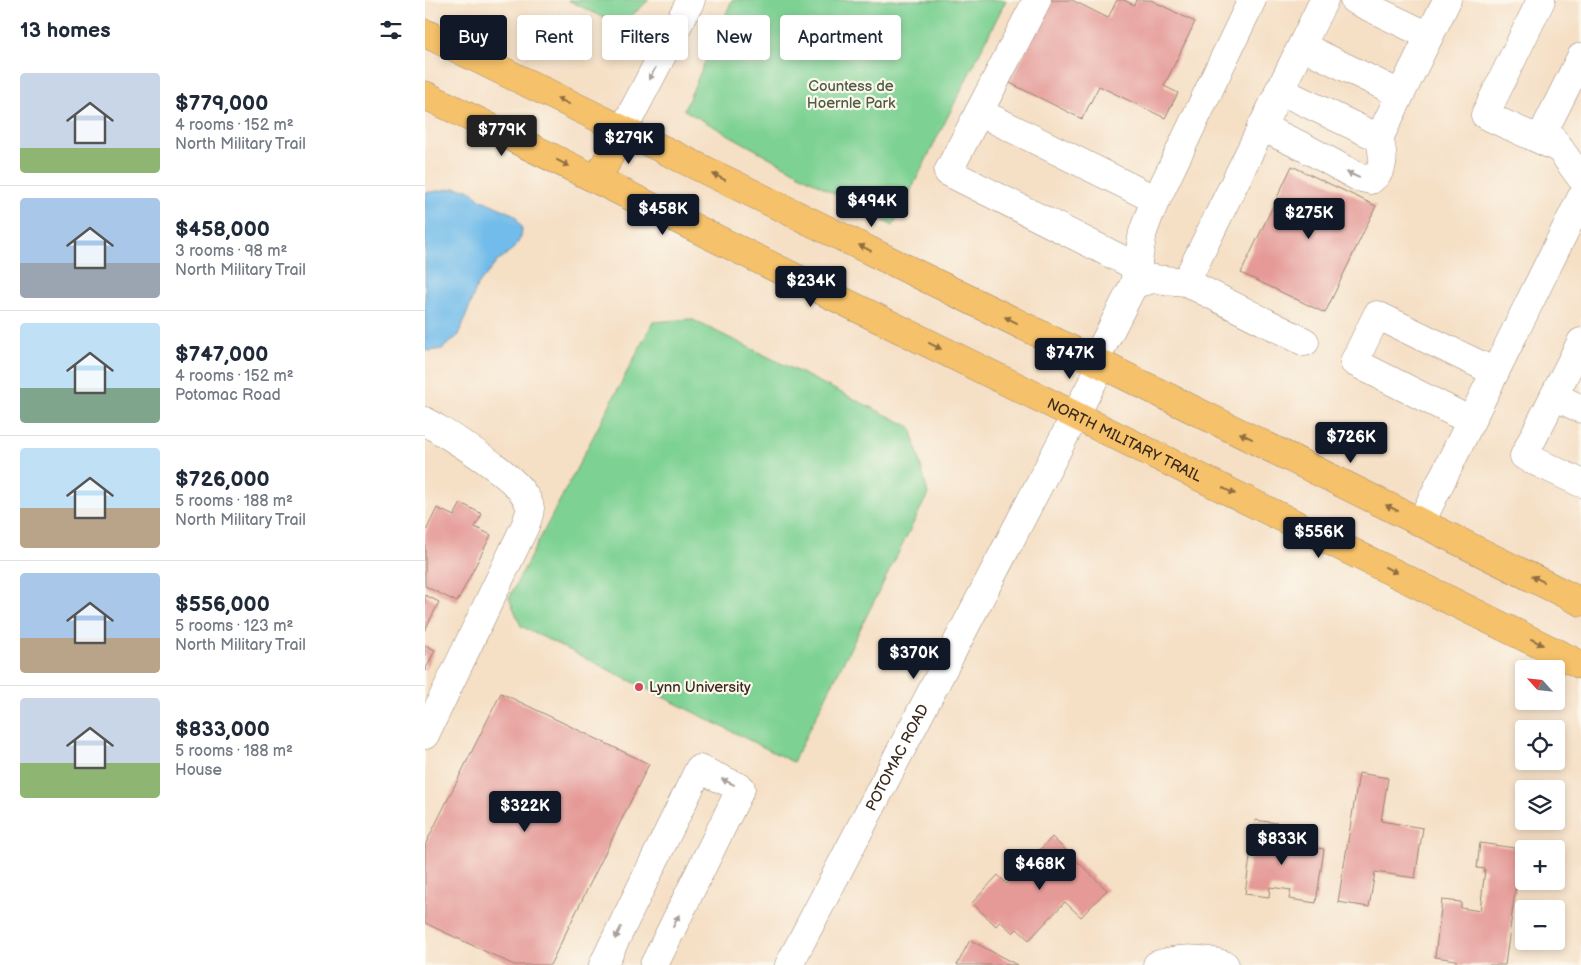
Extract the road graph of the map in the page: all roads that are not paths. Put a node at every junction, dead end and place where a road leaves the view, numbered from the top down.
1 (691, 0) edge
2 (1037, 0) edge
3 (1324, 0) edge
4 (1354, 0) edge
5 (1447, 0) edge
6 (1541, 0) edge
7 (1244, 3) edge
8 (425, 33) edge
9 (1429, 36) junction
10 (1302, 46) junction
11 (1581, 57) edge
12 (1279, 90) junction
13 (1400, 94) junction
14 (425, 95) edge
15 (979, 112) junction
16 (1261, 127) junction
17 (623, 130) junction
18 (1379, 138) junction
19 (1560, 150) junction
20 (1581, 178) edge
21 (597, 180) junction
22 (1581, 198) edge
23 (1156, 200) junction
24 (1137, 276) junction
25 (1186, 282) junction
26 (1305, 342) dead end
27 (1581, 342) edge
28 (1099, 363) junction
29 (1495, 372) junction
30 (1554, 396) junction
31 (1581, 409) edge
32 (1076, 416) junction
33 (425, 421) edge
34 (1471, 421) junction
35 (1581, 483) edge
36 (1421, 522) junction
37 (1581, 602) edge
38 (1581, 665) edge
39 (425, 735) edge
40 (603, 965) edge
41 (654, 965) edge
42 (789, 965) edge
43 (1157, 965) edge
44 (1225, 965) edge

1 -> 17 street
2 - 15 street
3 - 10 street
4 - 9 street
5 - 9 street
6 - 19 street
7 - 23 street
17 -> 8 main road
9 - 13 street
10 - 12 street
10 - 13 street
11 - 19 street
12 - 16 street
12 - 18 street
13 - 18 street
14 -> 21 main road, NORTH MILITARY TRAIL
15 - 23 street
15 - 24 street
18 -> 16 street
16 - 25 street
17 - 21 main road
28 -> 17 main road
19 - 20 street
21 -> 32 main road, NORTH MILITARY TRAIL
22 - 29 street
23 - 24 street
24 - 25 street
24 - 28 street, POTOMAC ROAD
25 - 26 street
27 - 30 street
28 - 32 street, POTOMAC ROAD
36 -> 28 main road
29 - 34 street
29 - 34 street
30 - 31 street
30 - 35 street
32 -> 38 main road, NORTH MILITARY TRAIL
32 - 42 street, POTOMAC ROAD
33 - 39 street
34 - 36 street
37 -> 36 main road
41 -> 40 street
43 - 44 street

